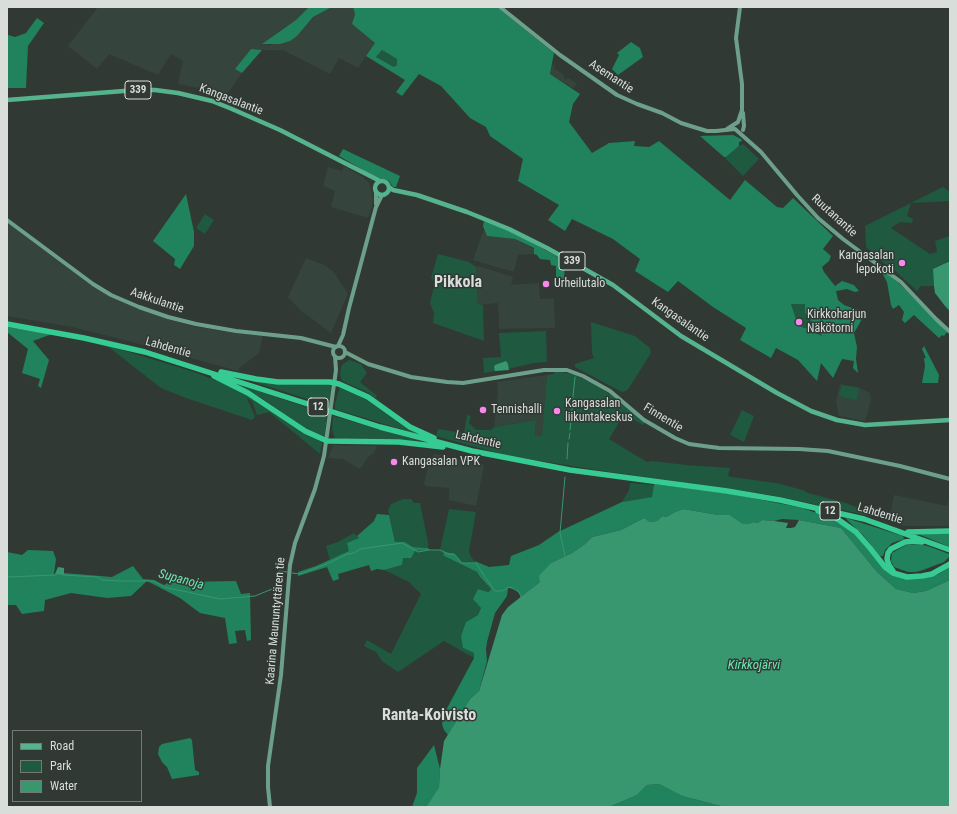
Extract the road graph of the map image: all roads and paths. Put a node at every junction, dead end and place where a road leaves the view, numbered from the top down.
1 (500, 7) edge
2 (740, 7) edge
3 (7, 100) edge
4 (742, 110) junction
5 (738, 127) junction
6 (365, 174) junction
7 (380, 181) junction
8 (375, 186) junction
9 (388, 190) junction
10 (376, 193) junction
11 (382, 195) junction
12 (376, 207) junction
13 (7, 220) edge
14 (7, 324) edge
15 (950, 332) edge
16 (343, 335) junction
17 (335, 350) junction
18 (344, 350) junction
19 (342, 357) junction
20 (167, 358) junction
21 (356, 359) junction
22 (336, 370) junction
23 (334, 383) junction
24 (950, 420) edge
25 (327, 441) junction
26 (472, 451) junction
27 (950, 479) edge
28 (780, 500) junction
29 (878, 524) junction
30 (950, 531) edge
31 (950, 549) edge
32 (950, 564) edge
33 (900, 575) junction
34 (270, 807) edge

1 - 5 main road, Asemantie
2 - 4 main road
3 - 6 main road, Kangasalantie / 339
4 - 5 main road
4 - 5 main road
5 - 15 main road, Ruutanantie
6 - 7 main road, Kangasalantie / 339
6 - 8 main road, Kangasalantie / 339
7 - 8 main road
7 - 9 main road, 339
8 - 10 main road
9 - 11 main road, 339
9 - 24 main road, Kangasalantie / 339
10 - 11 main road
10 - 12 main road
11 - 12 main road
12 - 16 main road
13 - 17 main road, Aakkulantie
14 - 20 highway, Lahdentie / 12
16 - 17 main road
16 - 18 main road
17 - 18 main road, Finnentie
17 - 19 main road, Finnentie
17 - 22 main road, Kaarina Maununtyttären tie
18 - 19 main road, Kaarina Maununtyttären tie
18 - 21 main road, Finnentie
19 - 21 main road, Finnentie
19 - 22 main road, Kaarina Maununtyttären tie
20 - 23 highway
20 - 25 highway
20 - 26 highway, Lahdentie / 12
21 - 27 main road, Finnentie
22 - 23 main road, Kaarina Maununtyttären tie
23 - 25 main road, Kaarina Maununtyttären tie
23 - 26 highway
25 - 26 highway
25 - 34 main road, Kaarina Maununtyttären tie
26 - 28 highway, Lahdentie / 12
28 - 29 highway, Lahdentie / 12
28 - 33 highway
29 - 30 highway
29 - 31 highway, Lahdentie / 12
31 - 33 highway
32 - 33 highway

